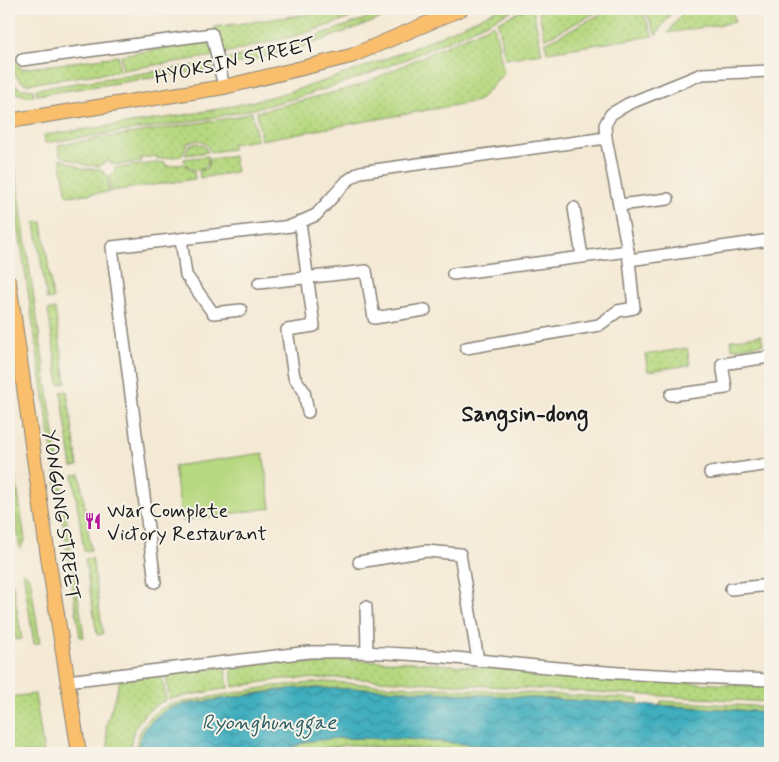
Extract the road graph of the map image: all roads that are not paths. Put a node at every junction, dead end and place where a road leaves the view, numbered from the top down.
1 (462, 9) edge
2 (22, 60) dead end
3 (770, 70) edge
4 (224, 87) junction
5 (9, 121) edge
6 (606, 138) junction
7 (668, 199) dead end
8 (619, 205) junction
9 (574, 208) dead end
10 (300, 222) junction
11 (181, 239) junction
12 (770, 240) edge
13 (582, 256) junction
14 (628, 256) junction
15 (453, 274) dead end
16 (307, 279) junction
17 (9, 282) edge
18 (259, 283) dead end
19 (241, 310) dead end
20 (425, 310) dead end
21 (466, 348) dead end
22 (770, 357) edge
23 (671, 395) dead end
24 (308, 412) dead end
25 (770, 464) edge
26 (710, 474) dead end
27 (359, 562) dead end
28 (155, 582) dead end
29 (770, 585) edge
30 (731, 589) dead end
31 (366, 607) dead end
32 (367, 652) junction
33 (478, 660) junction
34 (770, 680) edge
35 (67, 681) junction
36 (79, 753) edge

1 - 4 main road, HYOKSIN STREET
2 - 4 street
3 - 6 street
4 - 5 main road, HYOKSIN STREET
6 - 8 street
6 - 10 street
7 - 8 street
8 - 14 street
9 - 13 street
10 - 11 street
10 - 16 street
11 - 19 street
11 - 28 street
12 - 14 street
13 - 14 street
13 - 15 street
14 - 21 street
16 - 18 street
16 - 20 street
16 - 24 street
17 - 35 main road, YONGUNG STREET
22 - 23 street
25 - 26 street
27 - 33 street
29 - 30 street
31 - 32 street
32 - 33 street
32 - 35 street
33 - 34 street
35 - 36 main road, YONGUNG STREET

